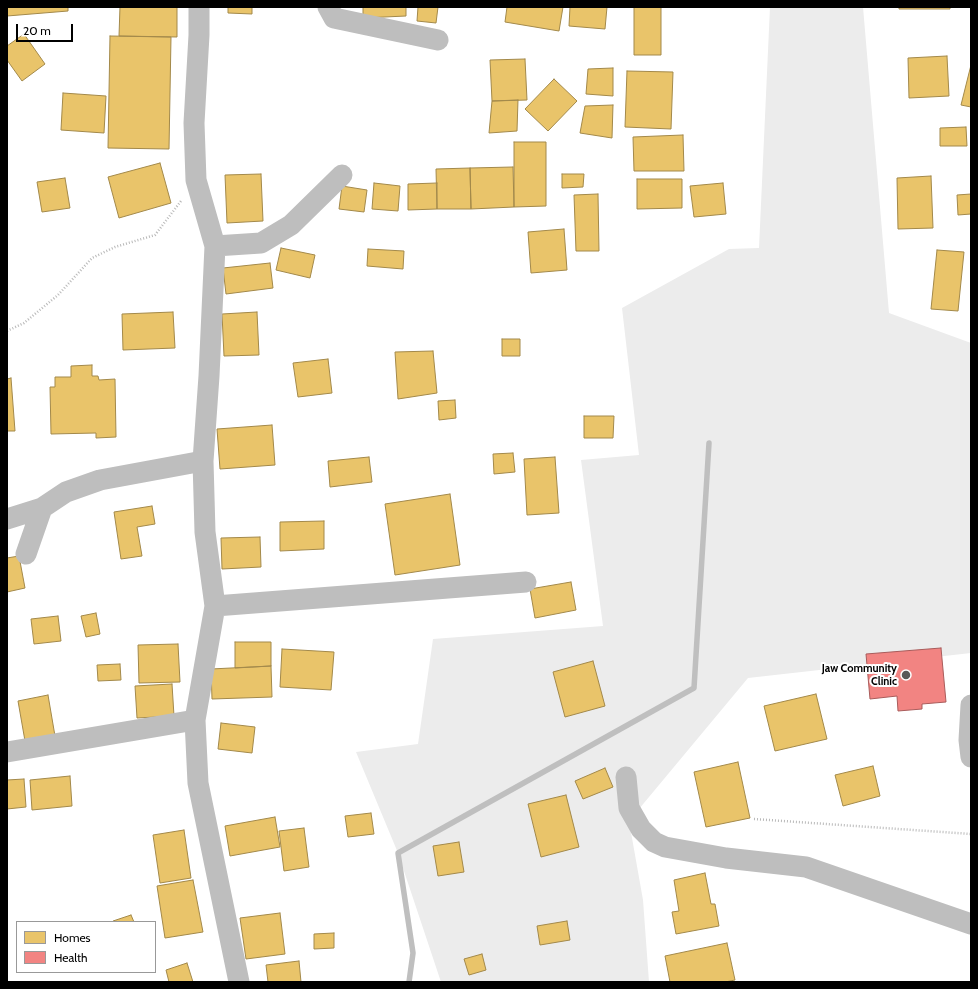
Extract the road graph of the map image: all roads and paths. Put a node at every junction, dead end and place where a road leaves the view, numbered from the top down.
1 (199, 7) edge
2 (328, 7) edge
3 (438, 40) dead end
4 (342, 175) dead end
5 (196, 180) junction
6 (215, 246) junction
7 (7, 332) edge
8 (203, 461) junction
9 (42, 508) junction
10 (7, 519) edge
11 (26, 554) dead end
12 (526, 582) dead end
13 (215, 606) junction
14 (971, 704) edge
15 (195, 720) junction
16 (7, 752) edge
17 (971, 757) edge
18 (626, 777) dead end
19 (754, 819) dead end
20 (971, 834) edge
21 (971, 924) edge
22 (239, 982) edge

1 - 5 street
2 - 3 street
4 - 6 street
5 - 6 street
5 - 7 path
6 - 8 street
8 - 9 street
8 - 13 street
9 - 10 street
9 - 11 street
12 - 13 street
13 - 15 street
14 - 17 street
15 - 16 street
15 - 22 street
18 - 21 street
19 - 20 path

